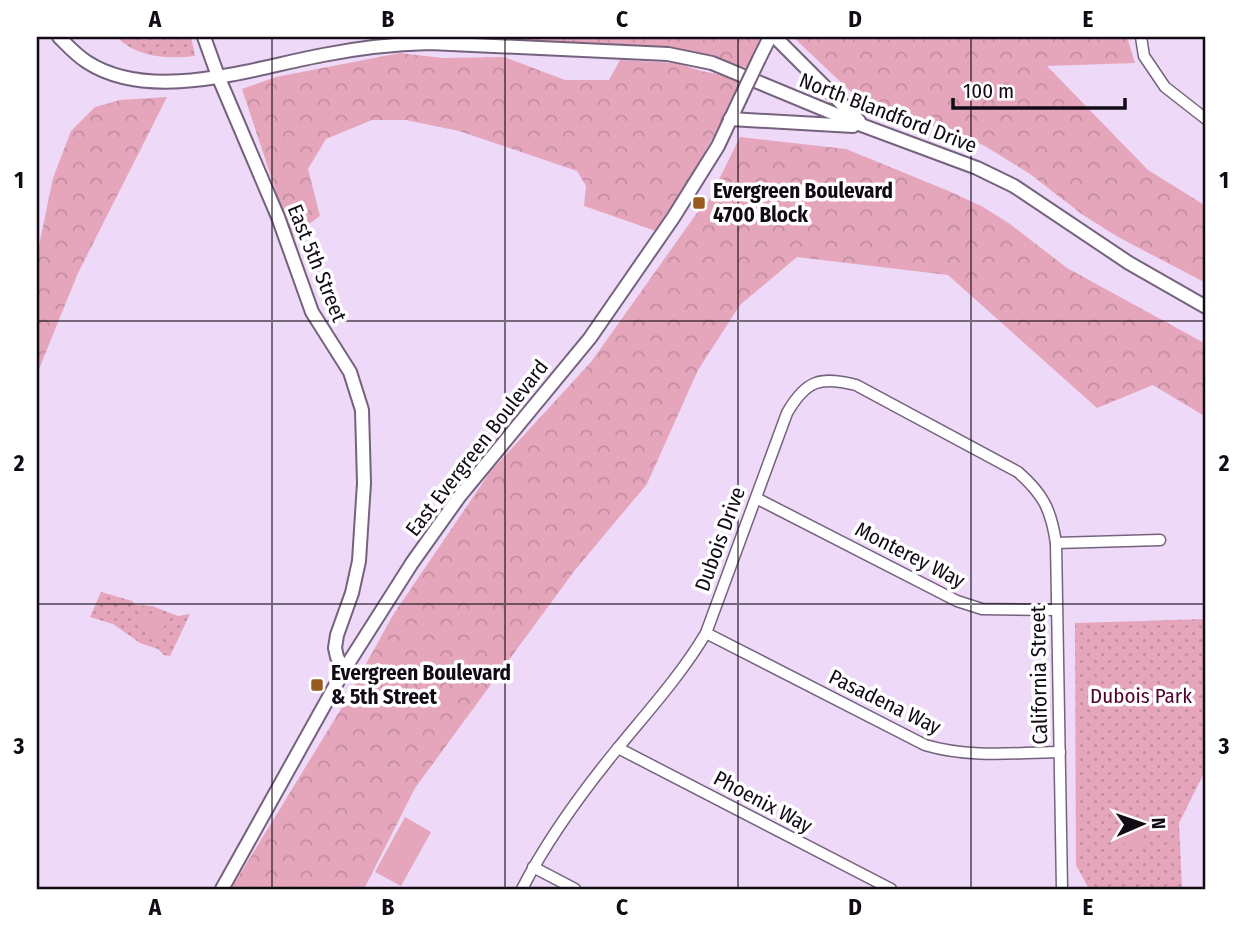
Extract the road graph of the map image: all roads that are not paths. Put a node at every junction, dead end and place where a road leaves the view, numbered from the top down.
1 (59, 37) edge
2 (204, 37) edge
3 (772, 37) edge
4 (1141, 37) edge
5 (218, 76) junction
6 (730, 119) junction
7 (1206, 119) edge
8 (864, 126) junction
9 (1206, 307) edge
10 (1018, 472) joint
11 (756, 498) junction
12 (1160, 540) dead end
13 (1056, 543) junction
14 (1056, 610) junction
15 (706, 633) junction
16 (344, 670) junction
17 (618, 748) junction
18 (1060, 752) junction
19 (533, 867) junction
20 (877, 887) edge
21 (222, 889) edge
22 (522, 889) edge
23 (575, 889) edge
24 (891, 889) edge
25 (1062, 889) edge

1 - 5 street, North Blandford Drive
2 - 5 street, East 5th Street
3 - 6 street, East Evergreen Boulevard, bridge
3 - 8 street
4 - 7 street
5 - 8 street, North Blandford Drive
5 - 16 street, East 5th Street
6 - 8 street
6 - 16 street, East Evergreen Boulevard
8 - 9 street, North Blandford Drive
10 - 11 street, Dubois Drive
10 - 13 street, California Street
11 - 14 street, Monterey Way
11 - 15 street, Dubois Drive
12 - 13 street
13 - 14 street, California Street
14 - 18 street, California Street
15 - 17 street, Dubois Drive
15 - 18 street, Pasadena Way
16 - 21 street, East Evergreen Boulevard
17 - 19 street, Dubois Drive
17 - 20 street, Phoenix Way
18 - 25 street, California Street
19 - 22 street, Dubois Drive
19 - 23 street
20 - 24 street, Phoenix Way

